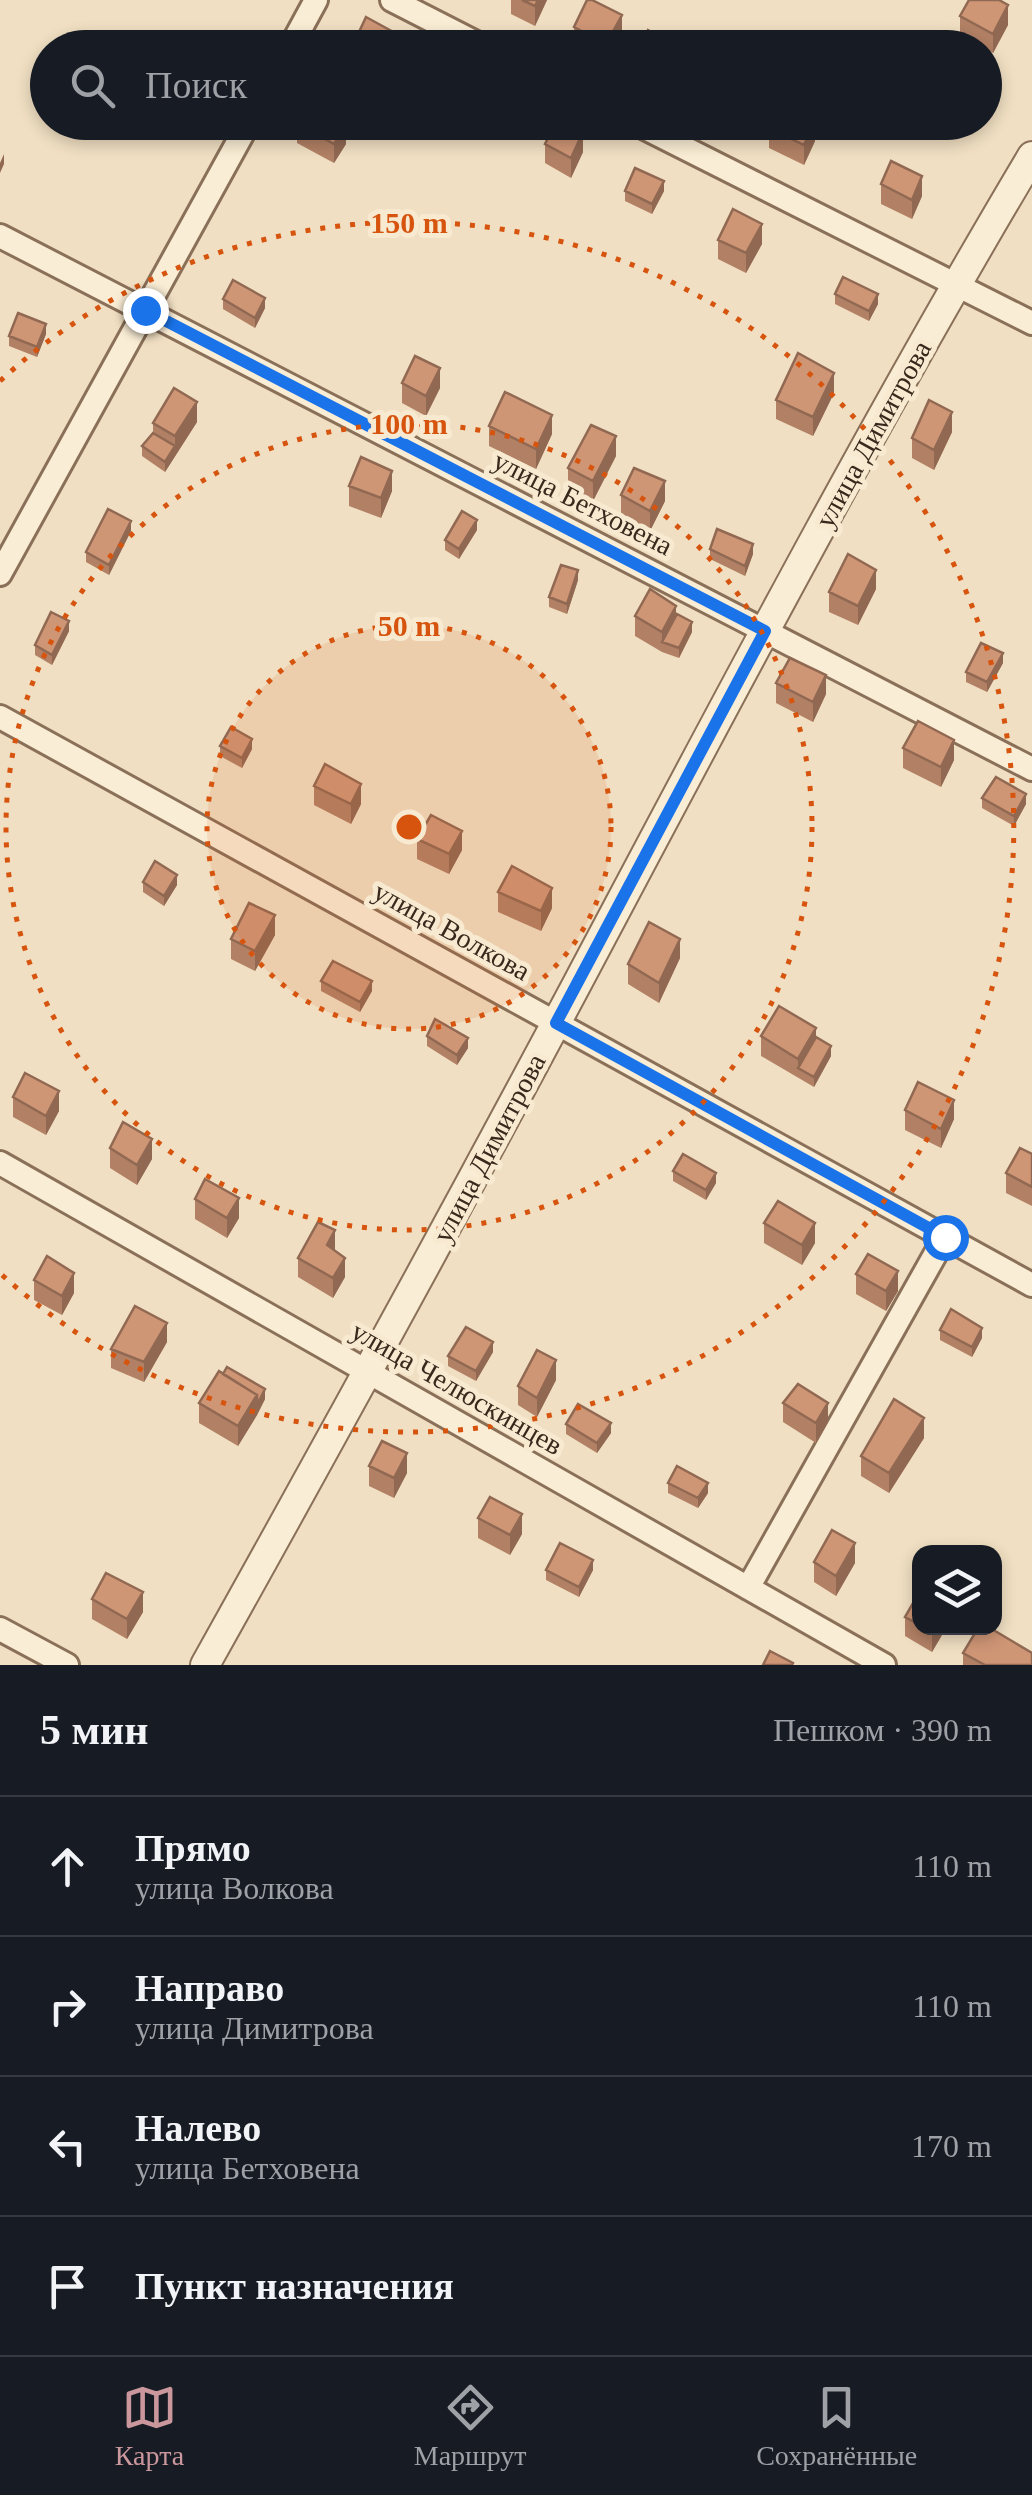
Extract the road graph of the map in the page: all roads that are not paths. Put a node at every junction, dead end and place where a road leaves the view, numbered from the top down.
1 (316, 0) edge
2 (392, 0) edge
3 (300, 30) edge
4 (451, 30) edge
5 (239, 140) edge
6 (668, 140) edge
7 (1032, 156) edge
8 (0, 236) edge
9 (955, 286) junction
10 (145, 310) junction
11 (1032, 323) edge
12 (0, 574) edge
13 (765, 631) junction
14 (0, 717) edge
15 (1032, 769) edge
16 (556, 1023) junction
17 (0, 1164) edge
18 (945, 1237) junction
19 (1032, 1285) edge
20 (368, 1372) junction
21 (748, 1588) junction
22 (0, 1628) edge
23 (859, 1659) edge
24 (66, 1665) edge
25 (206, 1665) edge
26 (884, 1665) edge

1 - 3 street
2 - 4 street
5 - 10 street
6 - 9 street
7 - 9 street, улица Димитрова
8 - 10 street, улица Бетховена
9 - 11 street
9 - 13 street, улица Димитрова
10 - 12 street
10 - 13 street, улица Бетховена
13 - 15 street, улица Бетховена
13 - 16 street, улица Димитрова
14 - 16 street, улица Волкова
16 - 18 street, улица Волкова
16 - 20 street, улица Димитрова
17 - 20 street, улица Челюскинцев
18 - 19 street, улица Волкова
18 - 21 street
20 - 21 street, улица Челюскинцев
20 - 25 street, улица Димитрова
21 - 23 street, улица Челюскинцев
22 - 24 street
23 - 26 street, улица Челюскинцев

